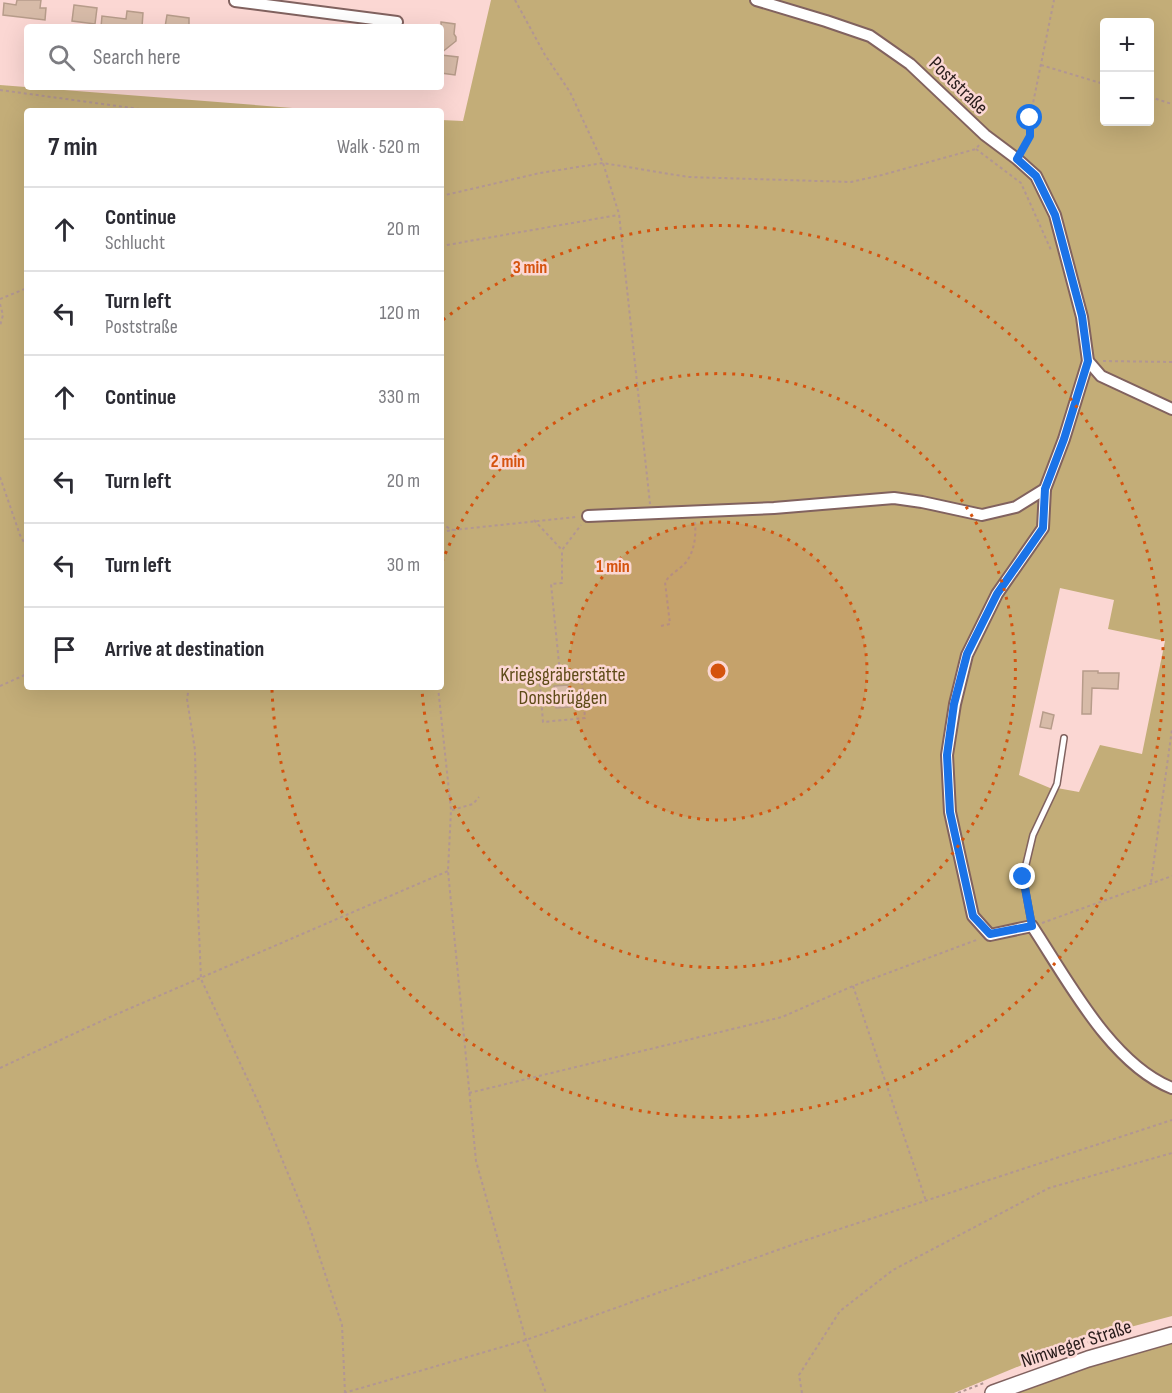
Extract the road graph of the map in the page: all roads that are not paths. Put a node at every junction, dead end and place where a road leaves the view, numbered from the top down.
1 (230, 0) edge
2 (235, 0) edge
3 (756, 0) edge
4 (397, 22) dead end
5 (1088, 361) junction
6 (1172, 409) edge
7 (1045, 489) junction
8 (588, 516) road end
9 (1064, 738) dead end
10 (1032, 926) junction
11 (1172, 1088) edge
12 (1172, 1335) edge
13 (993, 1393) edge

1 - 2 street
2 - 4 street
3 - 5 street, Poststraße
5 - 6 street
5 - 7 street
7 - 8 street
7 - 10 street
9 - 10 lane
10 - 11 street
12 - 13 main road, Nimweger Straße

